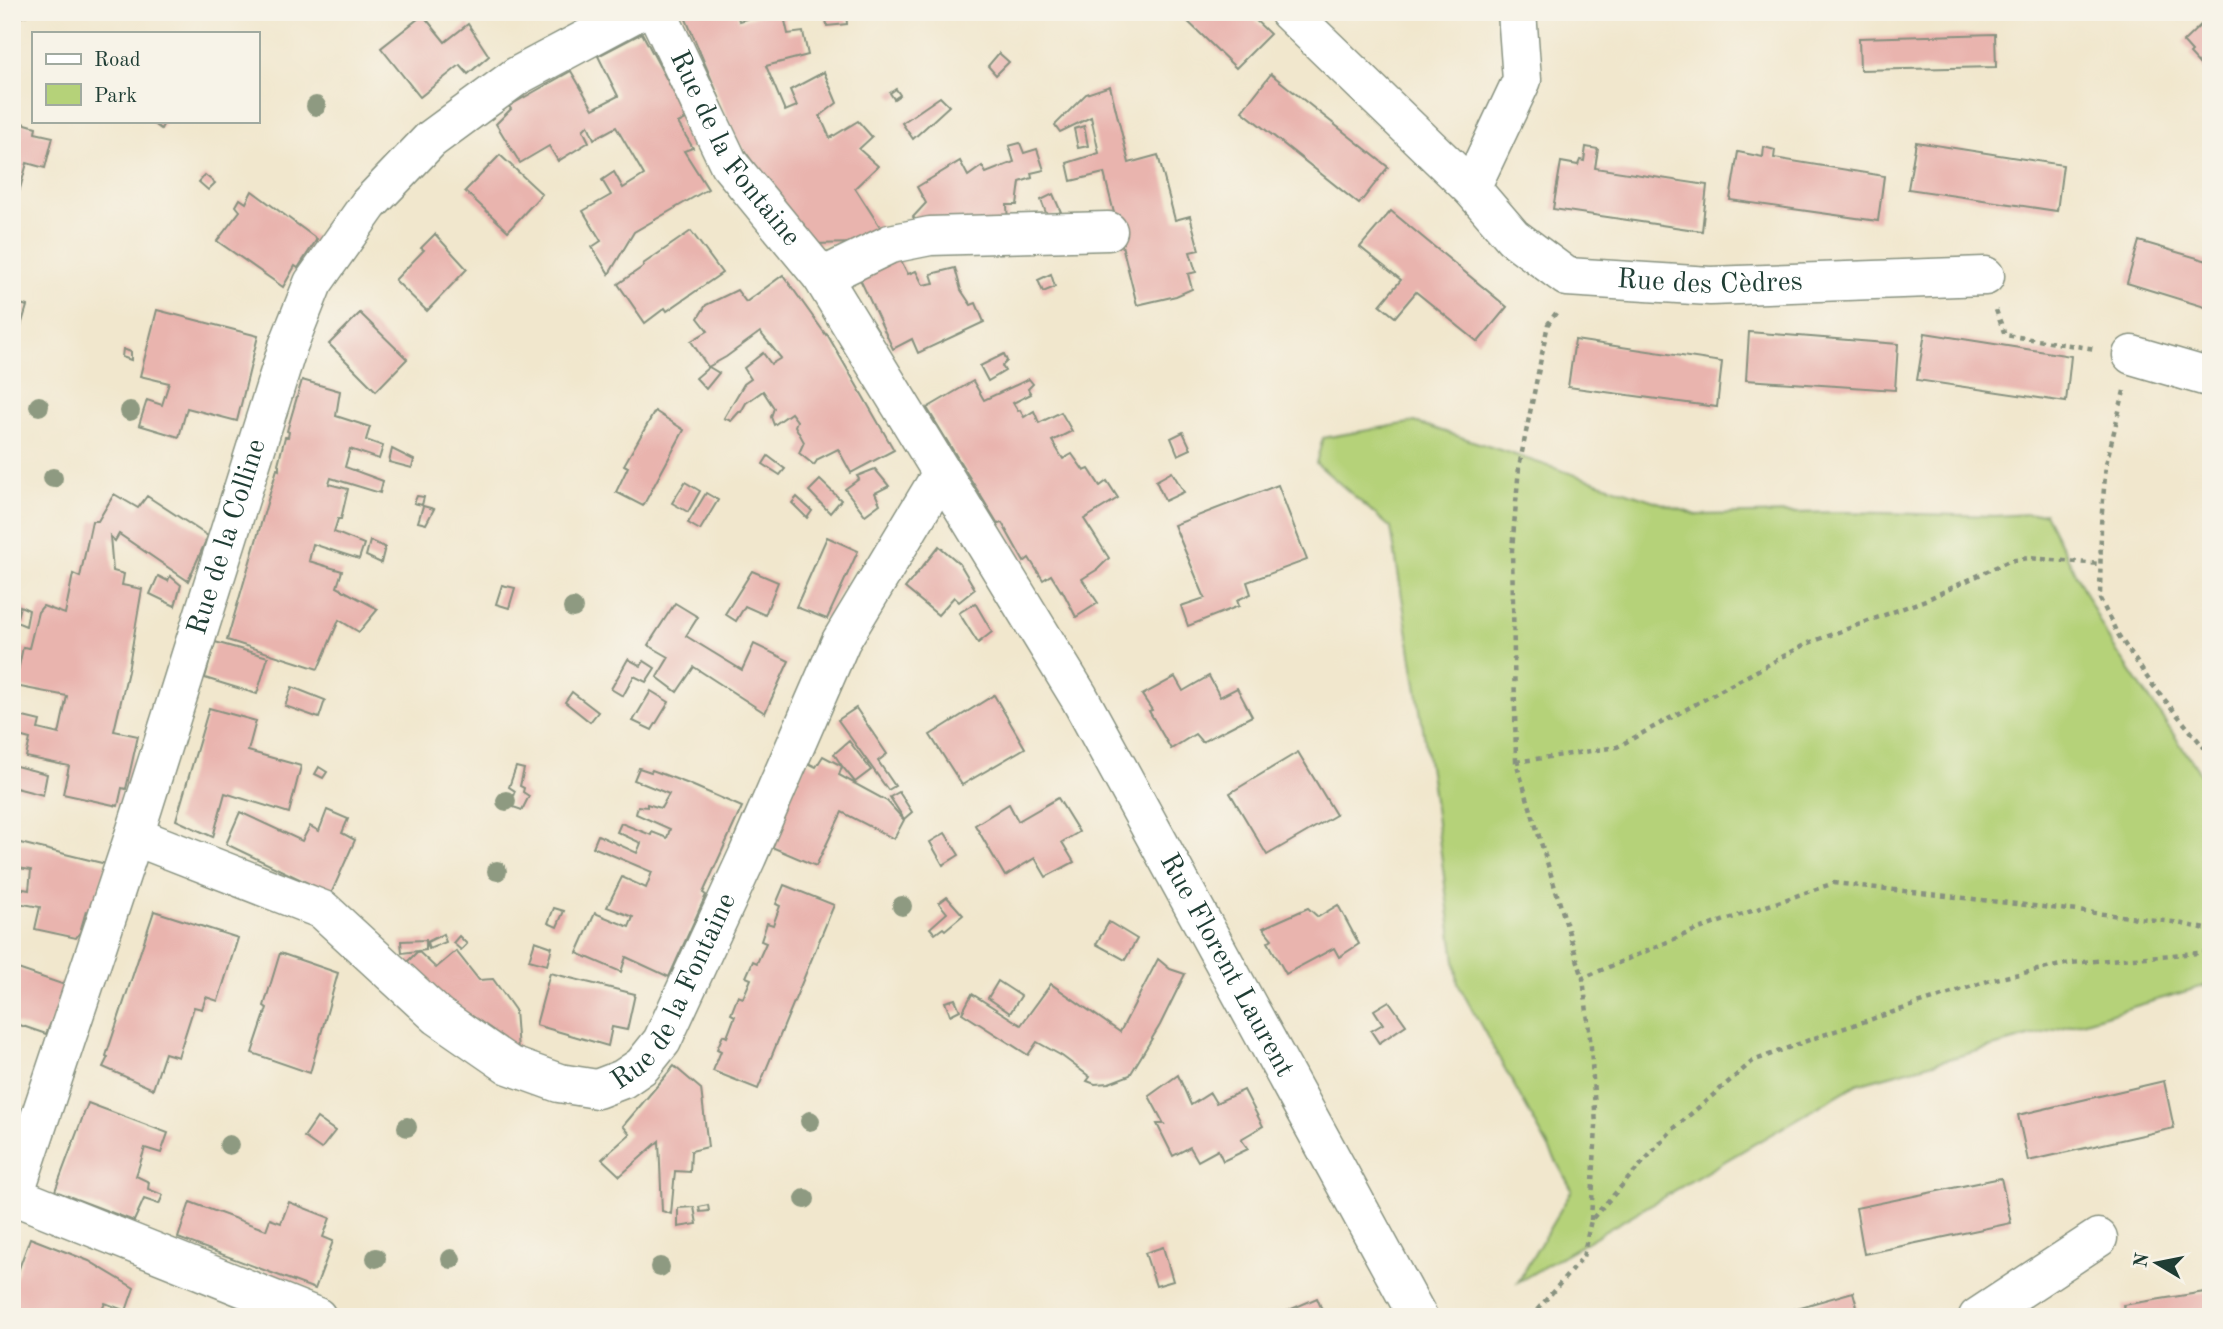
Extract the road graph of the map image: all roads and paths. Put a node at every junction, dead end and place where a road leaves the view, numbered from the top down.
1 (637, 12) edge
2 (657, 12) edge
3 (1289, 12) edge
4 (1517, 12) edge
5 (1471, 188) junction
6 (1108, 231) dead end
7 (1985, 276) joint
8 (822, 277) junction
9 (1580, 278) junction
10 (2133, 355) junction
11 (2211, 379) edge
12 (942, 473) junction
13 (2100, 564) junction
14 (1030, 616) joint
15 (2211, 756) edge
16 (1516, 762) junction
17 (134, 836) junction
18 (2211, 930) edge
19 (2211, 952) edge
20 (1583, 978) junction
21 (13, 1197) edge
22 (1591, 1220) junction
23 (2098, 1238) dead end
24 (317, 1317) edge
25 (1418, 1317) edge
26 (1531, 1317) edge
27 (1978, 1317) edge

1 - 17 street, Rue de la Colline
2 - 8 street, Rue de la Fontaine
3 - 5 street, Rue des Cèdres
4 - 5 street
5 - 9 street, Rue des Cèdres
6 - 8 street
7 - 9 street, Rue des Cèdres
7 - 10 path
8 - 12 street, Rue de la Fontaine
9 - 16 path
10 - 11 street
10 - 13 path
12 - 14 street, Rue de la Fontaine
12 - 17 street, Rue de la Fontaine
13 - 15 path
13 - 16 path
14 - 25 street, Rue Florent Laurent
16 - 20 path
17 - 21 street, Rue de la Colline
18 - 20 path
19 - 22 path
20 - 22 path
21 - 24 street
22 - 26 path
23 - 27 street

